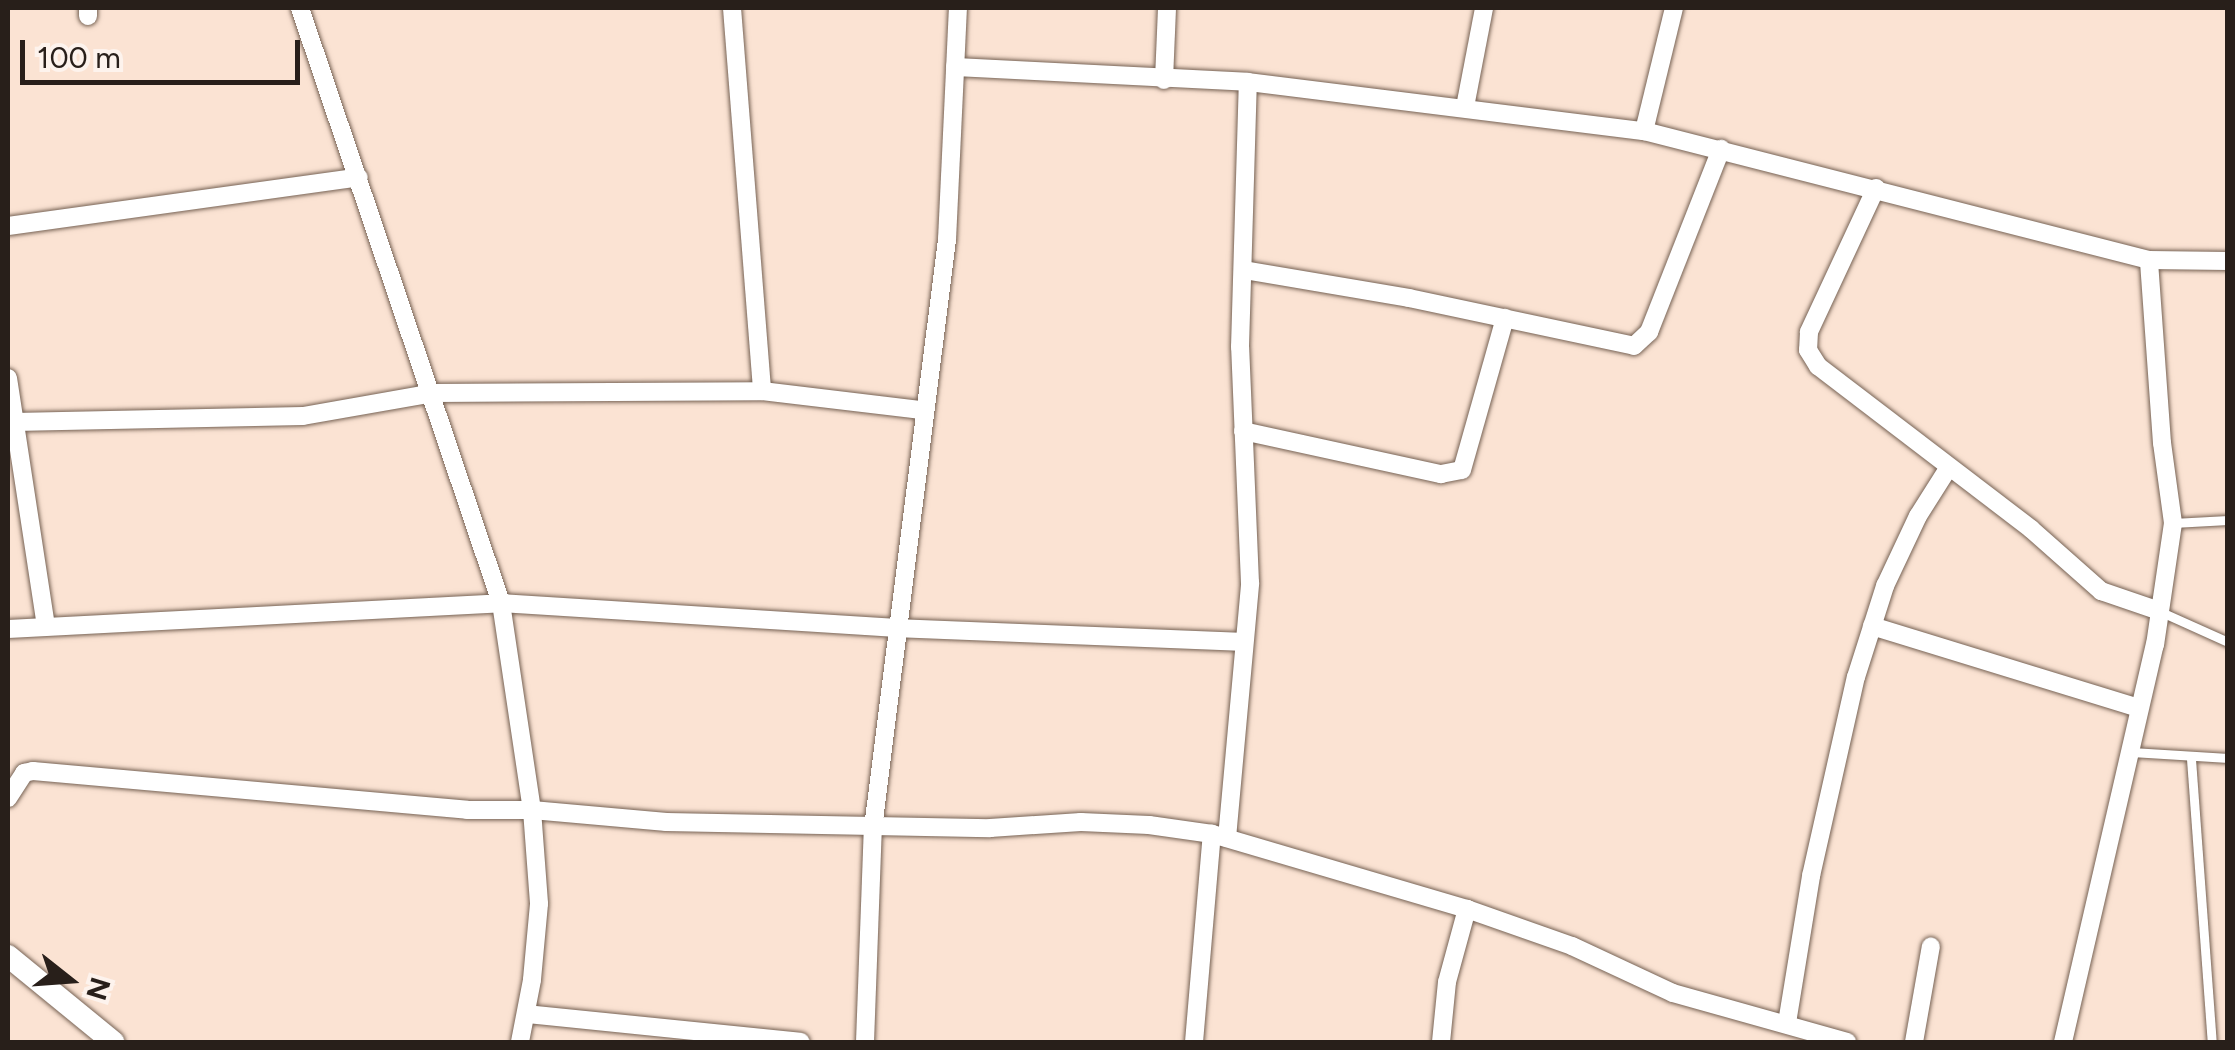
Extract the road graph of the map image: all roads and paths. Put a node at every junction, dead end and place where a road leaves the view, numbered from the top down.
1 (300, 8) edge
2 (732, 8) edge
3 (958, 8) edge
4 (1167, 8) edge
5 (1484, 8) edge
6 (1674, 8) edge
7 (955, 67) junction
8 (1164, 80) junction
9 (1248, 82) junction
10 (1466, 107) junction
11 (1644, 131) junction
12 (1721, 149) junction
13 (359, 177) junction
14 (1876, 188) junction
15 (8, 226) edge
16 (2149, 260) junction
17 (2228, 261) edge
18 (1244, 270) junction
19 (1504, 318) junction
20 (8, 378) edge
21 (762, 391) junction
22 (433, 394) junction
23 (922, 410) junction
24 (14, 422) junction
25 (1243, 431) junction
26 (1949, 467) junction
27 (2228, 520) edge
28 (2174, 522) junction
29 (501, 603) junction
30 (2159, 611) junction
31 (46, 625) junction
32 (1872, 626) junction
33 (897, 628) junction
34 (8, 629) edge
35 (1243, 642) junction
36 (2228, 642) edge
37 (2139, 708) junction
38 (2129, 752) junction
39 (2228, 758) edge
40 (2192, 759) junction
41 (8, 798) edge
42 (532, 810) junction
43 (873, 828) junction
44 (1219, 836) junction
45 (1467, 909) junction
46 (1932, 946) dead end
47 (8, 956) edge
48 (527, 1014) junction
49 (1788, 1022) junction
50 (113, 1042) edge
51 (520, 1042) edge
52 (801, 1042) edge
53 (865, 1042) edge
54 (1194, 1042) edge
55 (1441, 1042) edge
56 (1848, 1042) edge
57 (1914, 1042) edge
58 (2063, 1042) edge
59 (2212, 1042) edge

1 - 13 street
2 - 21 street
3 - 7 street
4 - 8 street
5 - 10 street
6 - 11 street
7 - 8 street
7 - 23 street
8 - 9 street
9 - 10 street
9 - 18 street
10 - 11 street
11 - 12 street
12 - 14 street
12 - 19 street
13 - 15 street
13 - 22 street
14 - 16 street
14 - 26 street
16 - 17 street
16 - 28 street
18 - 19 street
18 - 25 street
19 - 25 street
20 - 24 street
21 - 22 street
21 - 23 street
22 - 24 street
22 - 29 street
23 - 33 street
24 - 31 street
25 - 35 street
26 - 30 street
26 - 32 street
27 - 28 lane
28 - 30 street
29 - 31 street
29 - 33 street
29 - 42 street
30 - 36 lane
30 - 37 street
31 - 34 street
32 - 37 street
32 - 49 street
33 - 35 street
33 - 43 street
35 - 44 street
37 - 38 street
38 - 40 lane
38 - 58 street
39 - 40 lane
40 - 59 lane
41 - 42 street
42 - 43 street
42 - 48 street
43 - 44 street
43 - 53 street
44 - 45 street
44 - 54 street
45 - 49 street
45 - 55 street
46 - 57 street
47 - 50 street
48 - 51 street
48 - 52 street
49 - 56 street

